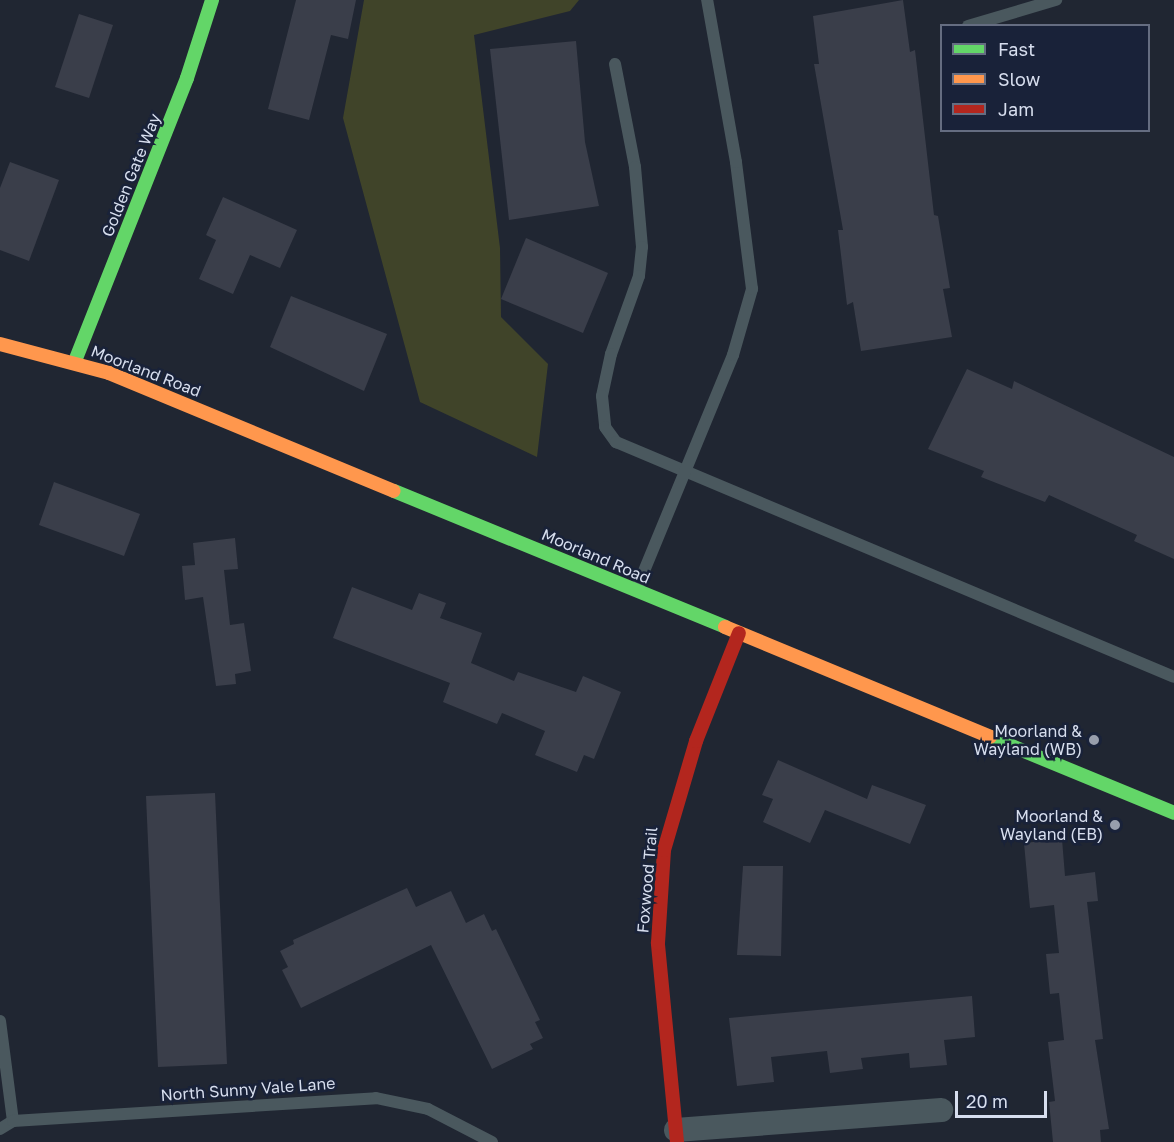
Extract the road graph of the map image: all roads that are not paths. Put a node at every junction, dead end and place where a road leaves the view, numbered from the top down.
1 (212, 0) edge
2 (707, 0) edge
3 (1056, 0) edge
4 (975, 24) edge
5 (615, 64) dead end
6 (0, 345) edge
7 (75, 361) junction
8 (688, 470) junction
9 (636, 591) junction
10 (738, 633) junction
11 (1174, 677) edge
12 (1174, 813) edge
13 (0, 1021) edge
14 (941, 1110) dead end
15 (14, 1121) junction
16 (0, 1129) edge
17 (676, 1136) edge
18 (492, 1142) edge

1 - 7 street, Golden Gate Way
2 - 8 lane
3 - 4 lane
5 - 8 lane
6 - 7 street, Moorland Road
7 - 9 street, Moorland Road
8 - 9 lane
8 - 11 lane
9 - 10 street, Moorland Road
10 - 12 street, Moorland Road
10 - 17 street, Foxwood Trail
13 - 15 lane
14 - 17 street
15 - 16 lane, North Sunny Vale Lane
15 - 18 lane, North Sunny Vale Lane

